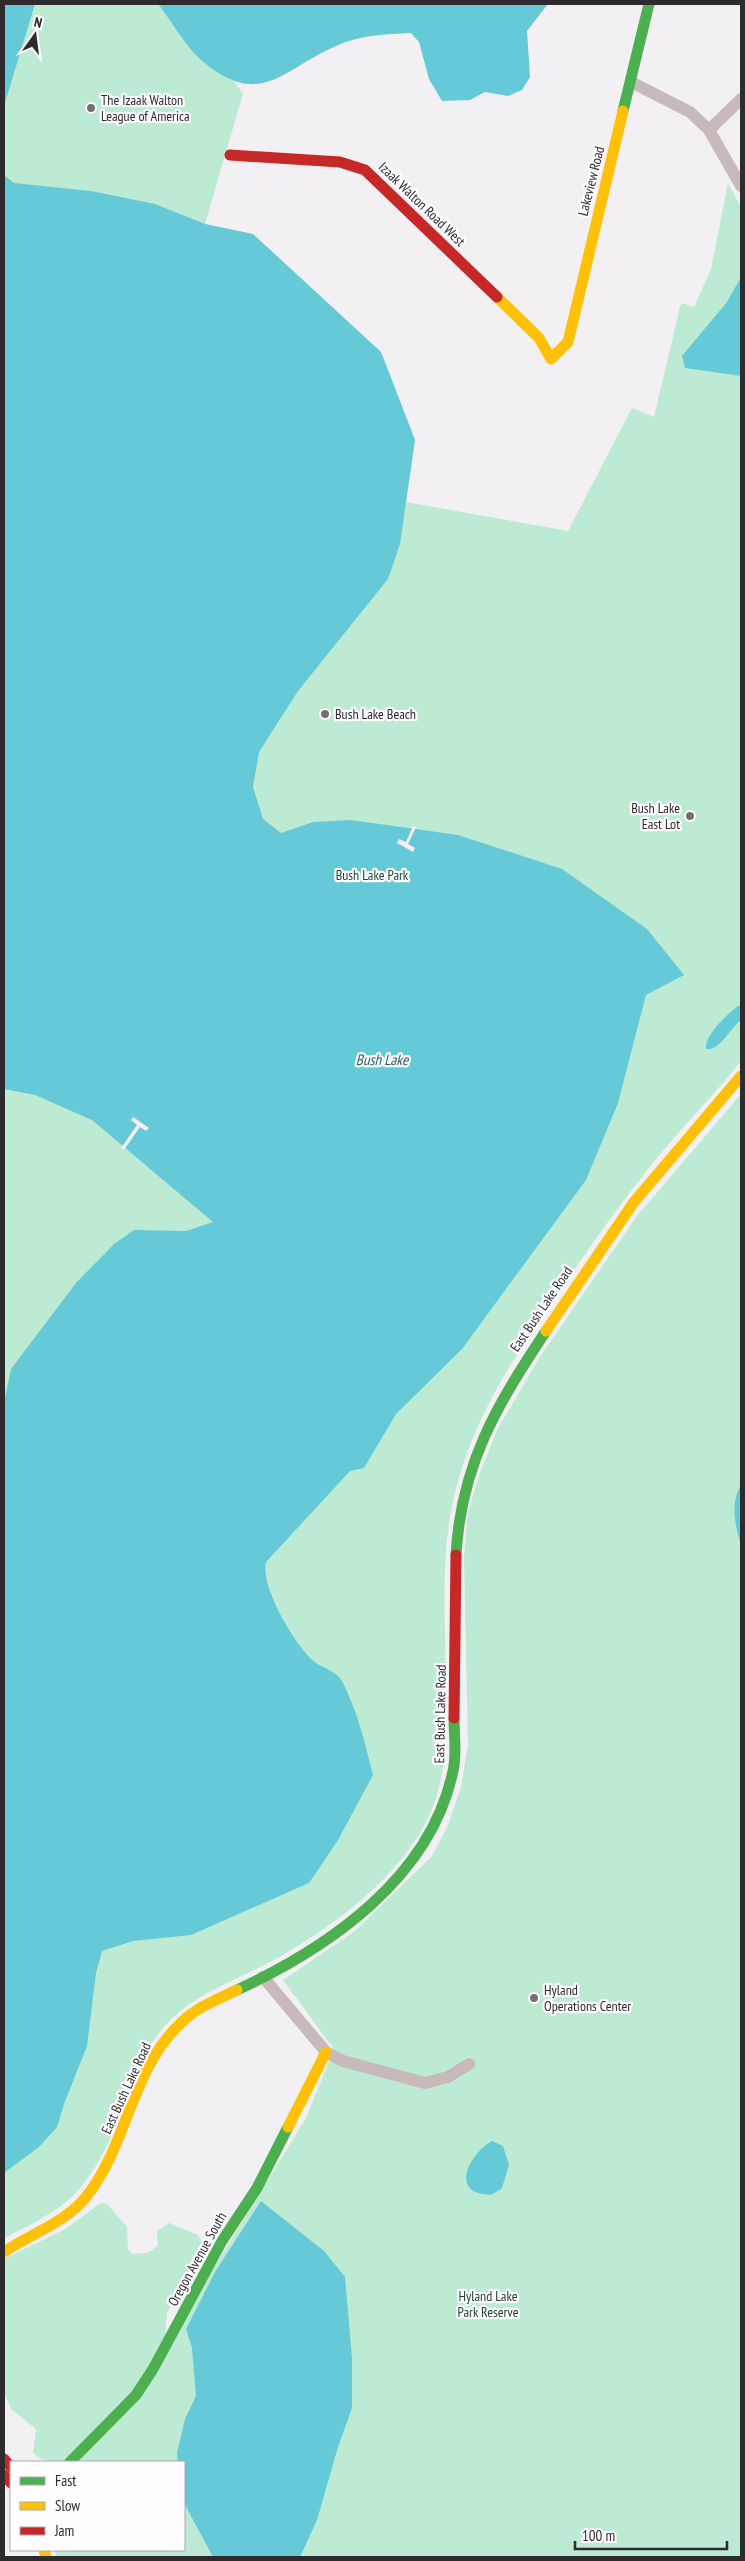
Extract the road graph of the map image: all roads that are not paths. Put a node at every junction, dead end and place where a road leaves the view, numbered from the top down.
1 (649, 4) edge
2 (630, 82) junction
3 (741, 99) edge
4 (709, 130) junction
5 (230, 155) dead end
6 (741, 186) edge
7 (551, 359) joint
8 (741, 1076) edge
9 (263, 1978) junction
10 (326, 2052) junction
11 (469, 2064) dead end
12 (9, 2245) edge
13 (4, 2252) edge
14 (71, 2461) edge

1 - 2 street, Lakeview Road
2 - 4 street
2 - 7 street, Lakeview Road
3 - 4 street
4 - 6 street
5 - 7 street, Izaak Walton Road West
8 - 9 street, East Bush Lake Road
9 - 10 street
9 - 12 street, East Bush Lake Road
10 - 11 street
10 - 14 street, Oregon Avenue South
12 - 13 street, East Bush Lake Road

